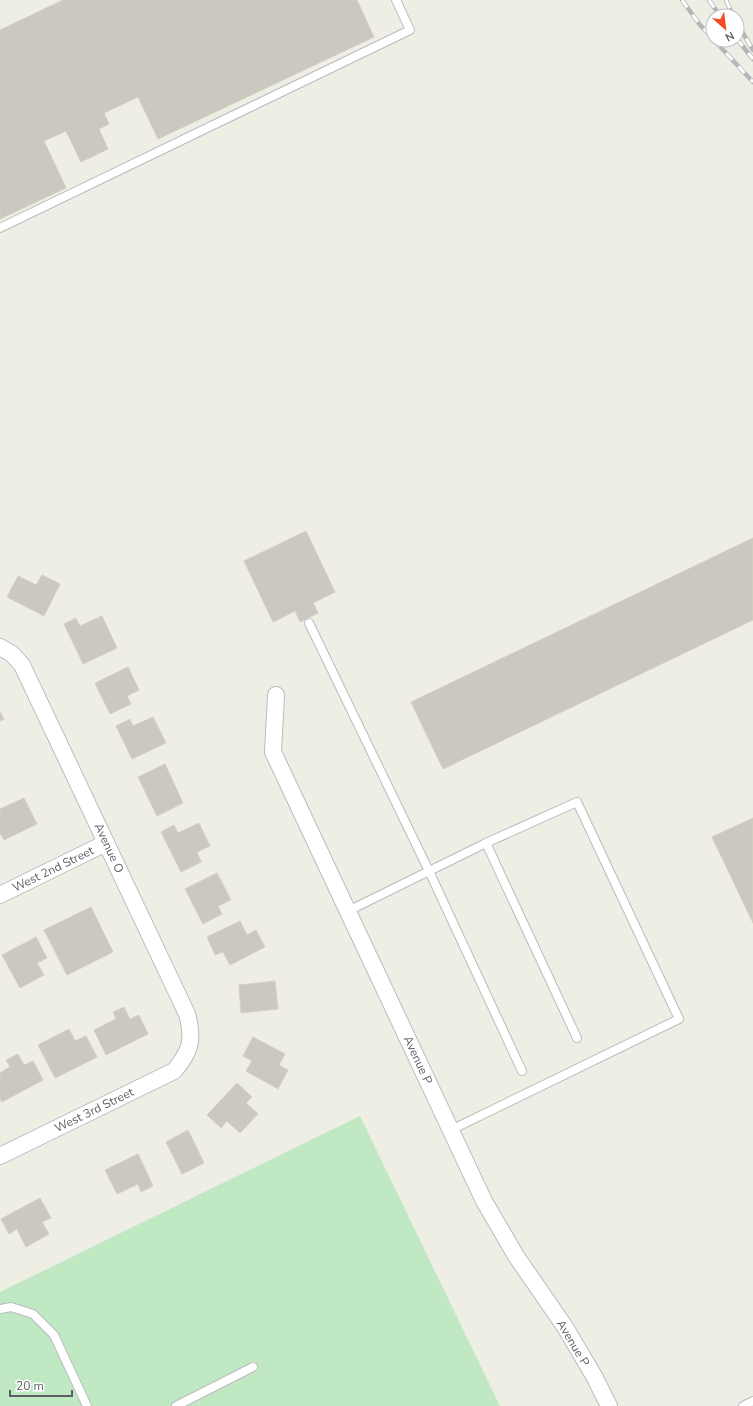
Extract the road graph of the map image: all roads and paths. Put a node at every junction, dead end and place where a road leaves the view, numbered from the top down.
1 (396, 0) edge
2 (0, 228) edge
3 (309, 623) dead end
4 (0, 647) edge
5 (276, 695) dead end
6 (106, 843) junction
7 (486, 844) junction
8 (429, 871) junction
9 (0, 895) edge
10 (348, 911) junction
11 (577, 1038) dead end
12 (184, 1060) joint
13 (522, 1071) dead end
14 (451, 1130) junction
15 (0, 1156) edge
16 (0, 1309) edge
17 (253, 1367) dead end
18 (753, 1401) edge
19 (87, 1406) edge
20 (176, 1406) edge
21 (609, 1406) edge
22 (743, 1406) edge

1 - 2 lane
3 - 8 lane
4 - 6 street, Avenue O
5 - 10 street, Avenue P
6 - 9 street, West 2nd Street
6 - 12 street, Avenue O
7 - 8 lane
7 - 11 lane
7 - 14 lane
8 - 10 lane
8 - 13 lane
10 - 14 street, Avenue P
12 - 15 street, West 3rd Street
14 - 21 street, Avenue P
16 - 19 lane
17 - 20 lane
18 - 22 lane

